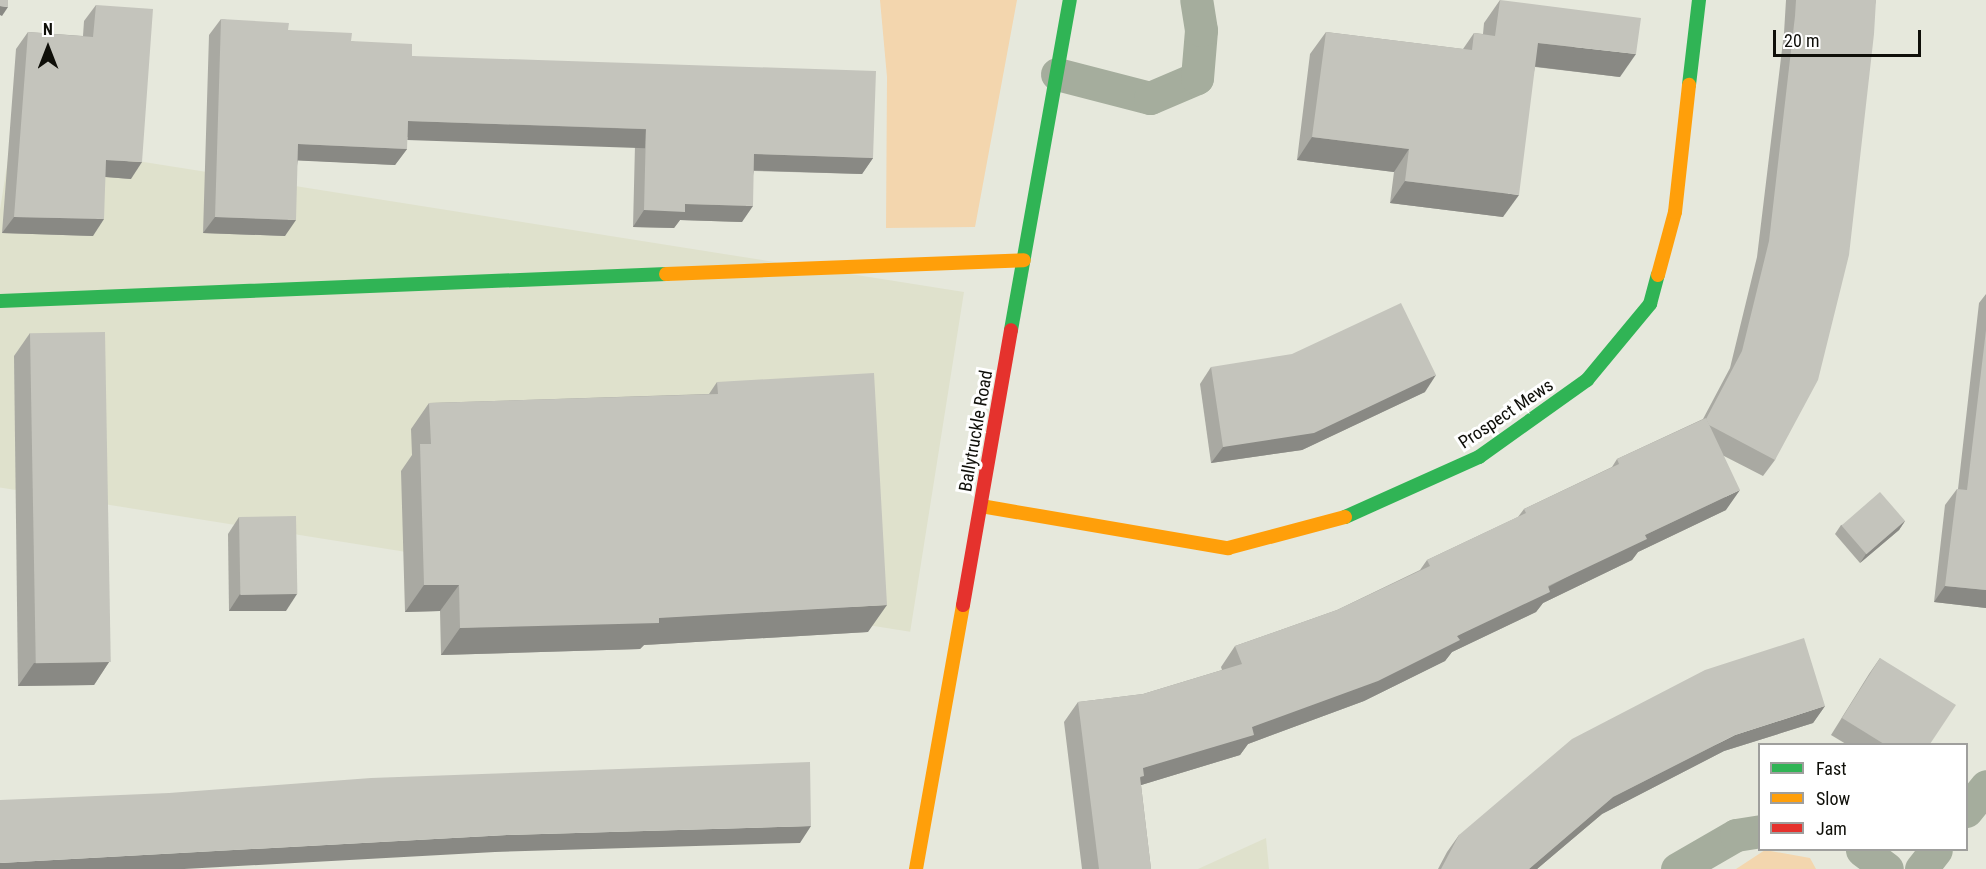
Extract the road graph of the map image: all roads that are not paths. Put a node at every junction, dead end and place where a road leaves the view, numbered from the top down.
1 (1070, 0) edge
2 (1196, 0) edge
3 (1699, 0) edge
4 (1057, 74) junction
5 (1024, 260) junction
6 (0, 301) edge
7 (981, 506) junction
8 (1986, 786) edge
9 (1968, 808) edge
10 (1758, 831) edge
11 (1864, 851) edge
12 (1934, 851) edge
13 (916, 869) edge
14 (1677, 869) edge
15 (1887, 869) edge
16 (1921, 869) edge

1 - 4 street, Ballytruckle Road
2 - 4 street
3 - 7 street, Prospect Mews
4 - 5 street, Ballytruckle Road
5 - 6 street
5 - 7 street, Ballytruckle Road
7 - 13 street, Ballytruckle Road
8 - 9 street
10 - 14 street
11 - 15 street
12 - 16 street

